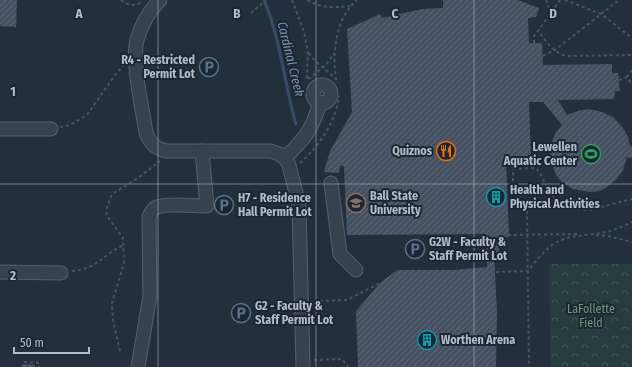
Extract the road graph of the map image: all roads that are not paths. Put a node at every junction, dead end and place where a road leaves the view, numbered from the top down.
1 (160, 0) edge
2 (320, 102) dead end
3 (0, 129) edge
4 (52, 129) road end
5 (202, 152) junction
6 (285, 158) junction
7 (331, 183) dead end
8 (356, 270) dead end
9 (0, 272) edge
10 (61, 272) road end
11 (138, 367) edge
12 (303, 367) edge

1 - 5 street
2 - 6 street
3 - 4 street
5 - 6 street
5 - 11 street
6 - 12 street
7 - 8 street
9 - 10 street

